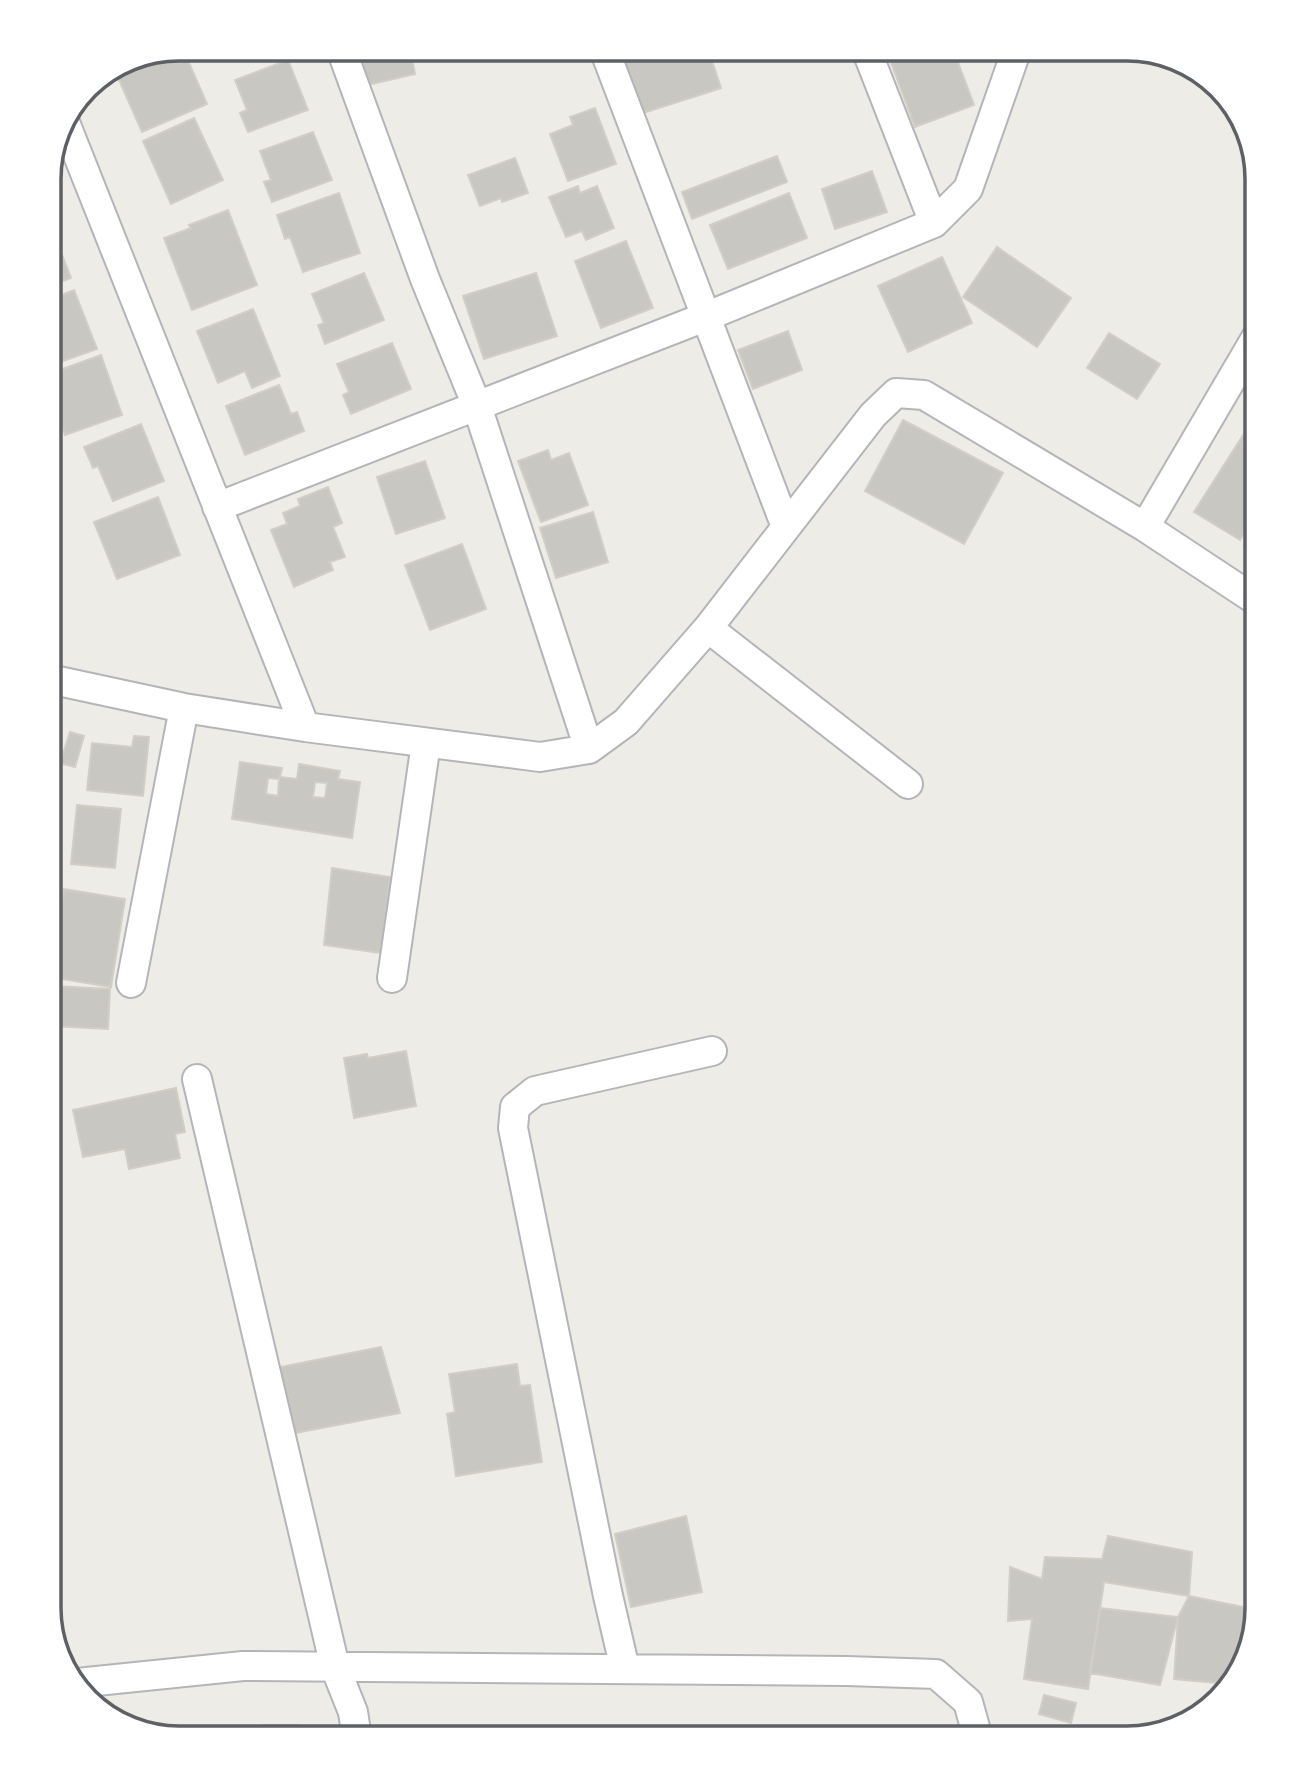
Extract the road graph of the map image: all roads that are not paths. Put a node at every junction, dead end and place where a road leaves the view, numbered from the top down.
1 (345, 61) edge
2 (609, 61) edge
3 (871, 62) edge
4 (1012, 62) edge
5 (70, 135) edge
6 (934, 223) junction
7 (705, 317) junction
8 (1245, 356) edge
9 (477, 406) junction
10 (216, 507) junction
11 (786, 527) junction
12 (1145, 527) junction
13 (1245, 593) edge
14 (708, 628) junction
15 (62, 682) edge
16 (184, 708) junction
17 (305, 727) junction
18 (426, 743) junction
19 (589, 750) junction
20 (908, 784) dead end
21 (392, 978) dead end
22 (131, 984) dead end
23 (712, 1051) dead end
24 (197, 1079) dead end
25 (335, 1667) junction
26 (625, 1669) junction
27 (88, 1682) edge
28 (355, 1725) edge
29 (975, 1726) edge

1 - 9 street
2 - 7 street
3 - 6 street
4 - 6 street
5 - 10 street
6 - 7 street
7 - 9 street
7 - 11 street
8 - 12 street
9 - 10 street
9 - 19 street
10 - 17 street
11 - 12 street
11 - 14 street
12 - 13 street
14 - 19 street
14 - 20 street
15 - 16 street
16 - 17 street
16 - 22 street
17 - 18 street
18 - 19 street
18 - 21 street
23 - 26 street
24 - 25 street
25 - 26 street
25 - 27 street
25 - 28 street
26 - 29 street

